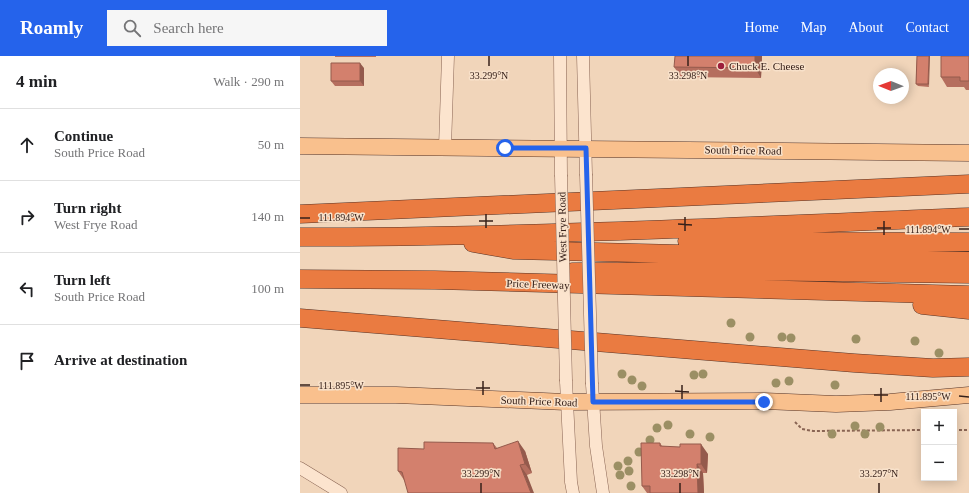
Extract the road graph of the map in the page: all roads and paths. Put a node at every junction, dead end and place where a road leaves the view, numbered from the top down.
1 (448, 56) edge
2 (560, 56) edge
3 (583, 56) edge
4 (300, 146) edge
5 (445, 147) junction
6 (561, 148) junction
7 (586, 148) junction
8 (969, 153) edge
9 (969, 184) edge
10 (300, 214) edge
11 (969, 217) edge
12 (435, 236) junction
13 (300, 237) edge
14 (969, 242) edge
15 (969, 261) edge
16 (969, 274) edge
17 (300, 278) edge
18 (435, 280) junction
19 (800, 292) junction
20 (969, 295) edge
21 (969, 310) edge
22 (300, 318) edge
23 (969, 367) edge
24 (300, 395) edge
25 (969, 395) edge
26 (566, 402) junction
27 (593, 402) junction
28 (795, 422) dead end
29 (921, 430) edge
30 (957, 430) edge
31 (969, 430) edge
32 (300, 468) edge
33 (341, 493) edge
34 (573, 493) edge
35 (603, 493) edge

1 - 5 street
2 - 6 street, West Frye Road
3 - 7 street
4 - 5 main road, South Price Road
5 - 6 main road, South Price Road
6 - 7 main road, South Price Road
6 - 26 street, West Frye Road, bridge
7 - 8 main road, South Price Road
7 - 27 street, bridge
9 - 10 highway
11 - 12 highway
12 - 13 highway
12 - 14 highway
12 - 15 highway
16 - 18 highway
17 - 18 highway, Price Freeway
18 - 19 highway, Price Freeway
19 - 20 highway
19 - 21 highway
22 - 23 highway
24 - 26 main road, South Price Road
25 - 27 main road, South Price Road
26 - 27 main road, South Price Road
26 - 34 street, West Frye Road
27 - 35 street
28 - 29 path
30 - 31 path
32 - 33 street

